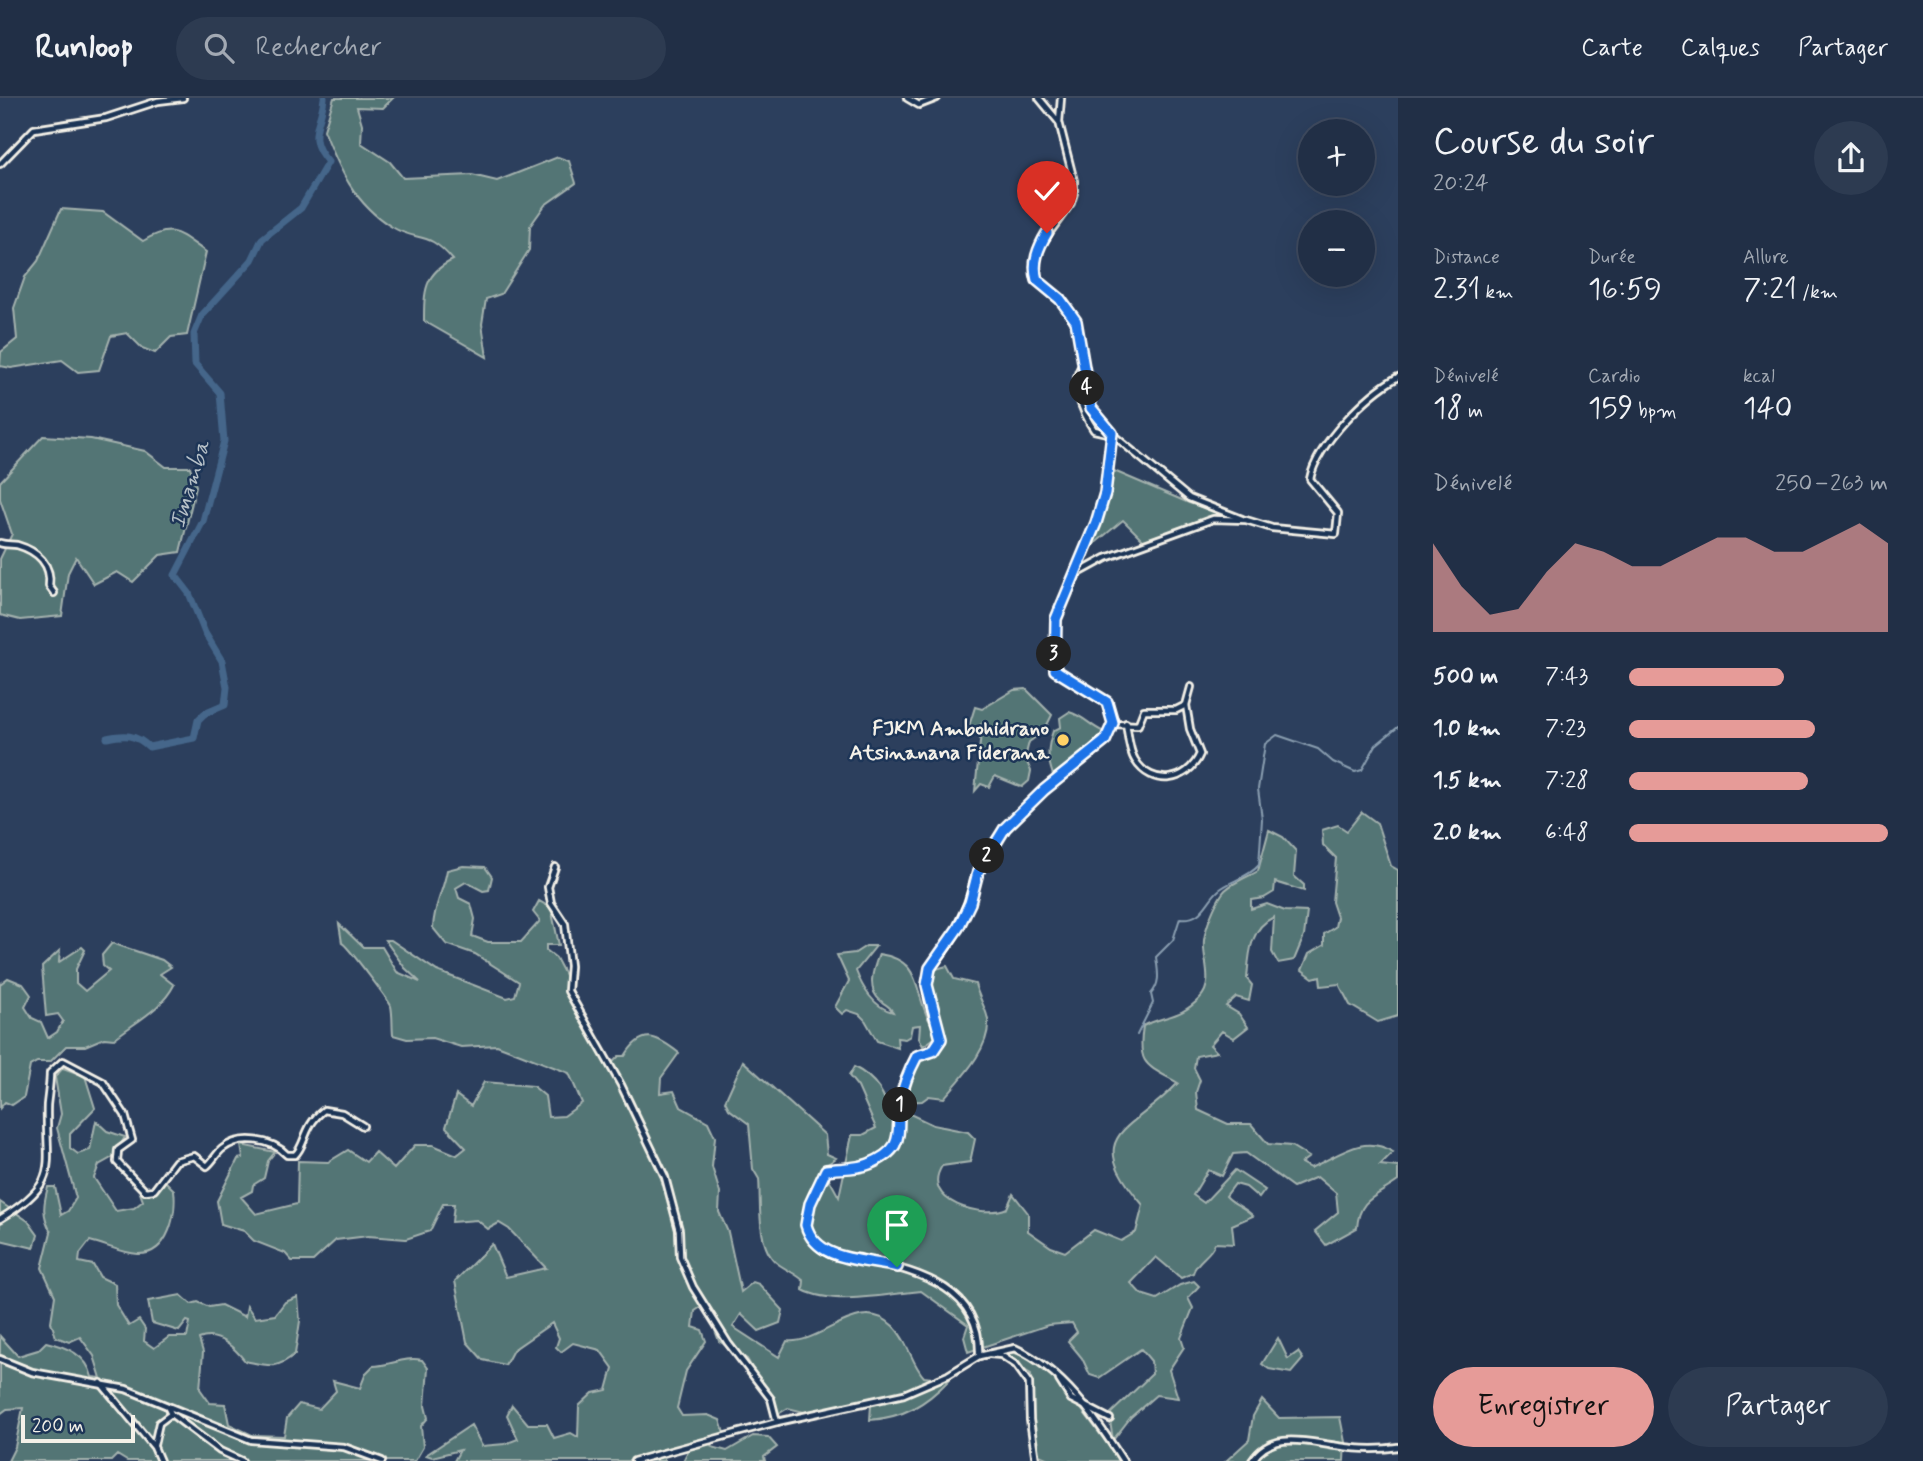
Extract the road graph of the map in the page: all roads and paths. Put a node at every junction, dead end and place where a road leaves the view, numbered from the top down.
1 (183, 98) edge
2 (906, 98) edge
3 (937, 98) edge
4 (1039, 98) edge
5 (1061, 98) edge
6 (1059, 122) junction
7 (0, 164) edge
8 (1082, 366) junction
9 (1398, 377) edge
10 (1112, 433) junction
11 (1246, 520) junction
12 (0, 543) edge
13 (1074, 575) junction
14 (54, 593) dead end
15 (1191, 687) dead end
16 (1186, 705) junction
17 (1113, 723) junction
18 (1126, 723) junction
19 (555, 867) dead end
20 (363, 1126) dead end
21 (0, 1219) edge
22 (979, 1356) junction
23 (0, 1359) edge
24 (101, 1383) junction
25 (1084, 1406) junction
26 (169, 1408) junction
27 (171, 1414) junction
28 (1110, 1419) dead end
29 (777, 1422) junction
30 (154, 1447) junction
31 (1398, 1447) edge
32 (160, 1461) edge
33 (242, 1461) edge
34 (382, 1461) edge
35 (634, 1461) edge
36 (1036, 1461) edge
37 (1123, 1461) edge
38 (1252, 1461) edge

1 - 7 street
2 - 3 street
4 - 6 street
5 - 6 street
6 - 8 street
8 - 10 street
8 - 10 street
9 - 11 street
10 - 11 street
10 - 13 street
11 - 13 street
12 - 14 street
13 - 17 street
15 - 16 street
16 - 18 street
16 - 18 street
17 - 18 street
17 - 22 street
19 - 29 street
20 - 21 street
22 - 25 street
22 - 29 street
22 - 36 street
23 - 24 street
24 - 26 street
24 - 30 street
25 - 28 street
25 - 37 street
26 - 27 street
26 - 34 street
27 - 30 street
27 - 33 street
29 - 35 street
30 - 32 street
31 - 38 street

